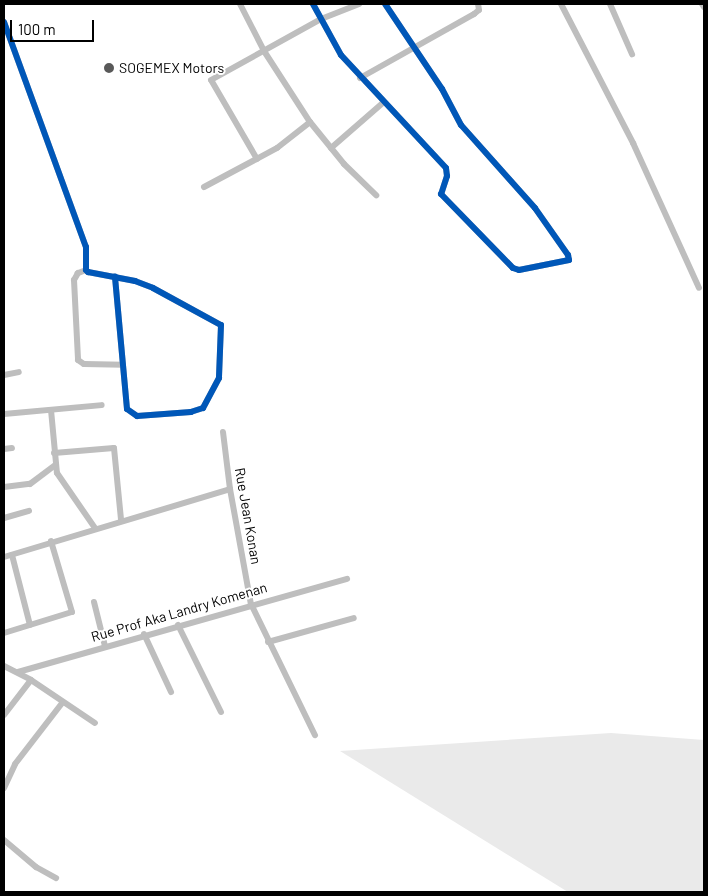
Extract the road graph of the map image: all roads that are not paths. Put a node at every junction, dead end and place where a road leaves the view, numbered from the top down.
1 (240, 4) edge
2 (313, 4) edge
3 (359, 4) edge
4 (385, 4) edge
5 (478, 4) edge
6 (561, 4) edge
7 (610, 4) edge
8 (702, 4) edge
9 (704, 8) edge
10 (321, 19) junction
11 (4, 22) edge
12 (412, 46) junction
13 (264, 51) junction
14 (632, 54) dead end
15 (360, 78) junction
16 (384, 102) junction
17 (310, 122) junction
18 (331, 148) junction
19 (256, 159) junction
20 (204, 187) dead end
21 (376, 195) dead end
22 (86, 270) junction
23 (115, 277) junction
24 (699, 288) dead end
25 (123, 365) junction
26 (19, 372) dead end
27 (4, 375) edge
28 (102, 405) dead end
29 (51, 410) junction
30 (4, 414) edge
31 (223, 432) dead end
32 (12, 448) dead end
33 (4, 449) edge
34 (54, 453) junction
35 (55, 465) junction
36 (4, 487) edge
37 (230, 489) junction
38 (29, 511) dead end
39 (4, 518) edge
40 (122, 520) junction
41 (95, 528) junction
42 (51, 541) junction
43 (12, 555) junction
44 (4, 557) edge
45 (347, 579) dead end
46 (94, 602) dead end
47 (251, 604) junction
48 (354, 618) dead end
49 (30, 625) junction
50 (178, 625) junction
51 (4, 633) edge
52 (144, 634) junction
53 (268, 642) junction
54 (105, 646) junction
55 (4, 666) edge
56 (18, 672) junction
57 (31, 680) junction
58 (171, 692) dead end
59 (63, 702) junction
60 (221, 712) dead end
61 (4, 716) edge
62 (95, 723) dead end
63 (315, 735) dead end
64 (4, 788) edge
65 (4, 840) edge
66 (56, 878) dead end

1 - 13 street
2 - 10 street
3 - 10 street
4 - 12 street
5 - 12 street
6 - 24 street
7 - 14 street
8 - 9 street
10 - 13 street
10 - 15 street
11 - 22 street
12 - 15 street
12 - 16 street
13 - 17 street
13 - 19 street
15 - 16 street
16 - 18 street
17 - 18 street
17 - 19 street
18 - 21 street
19 - 20 street
22 - 23 street
22 - 25 street
23 - 25 street
23 - 25 street
26 - 27 street
28 - 29 street
29 - 30 street
29 - 34 street
31 - 37 street, Rue Jean Konan
32 - 33 street
34 - 35 street
34 - 40 street
35 - 36 street
35 - 41 street
37 - 40 street
37 - 47 street, Rue Jean Konan
38 - 39 street
40 - 41 street
41 - 42 street
42 - 43 street
42 - 49 street
43 - 44 street
43 - 49 street
45 - 47 street, Rue Prof Aka Landry Komenan
46 - 54 street
47 - 50 street, Rue Prof Aka Landry Komenan
47 - 53 street, Rue Jean Konan
48 - 53 street
49 - 51 street
50 - 52 street, Rue Prof Aka Landry Komenan
50 - 60 street
52 - 54 street, Rue Prof Aka Landry Komenan
52 - 58 street
53 - 63 street, Rue Jean Konan
54 - 56 street, Rue Prof Aka Landry Komenan
55 - 56 street
56 - 57 street
57 - 59 street
57 - 61 street
59 - 62 street
59 - 64 street
65 - 66 street

